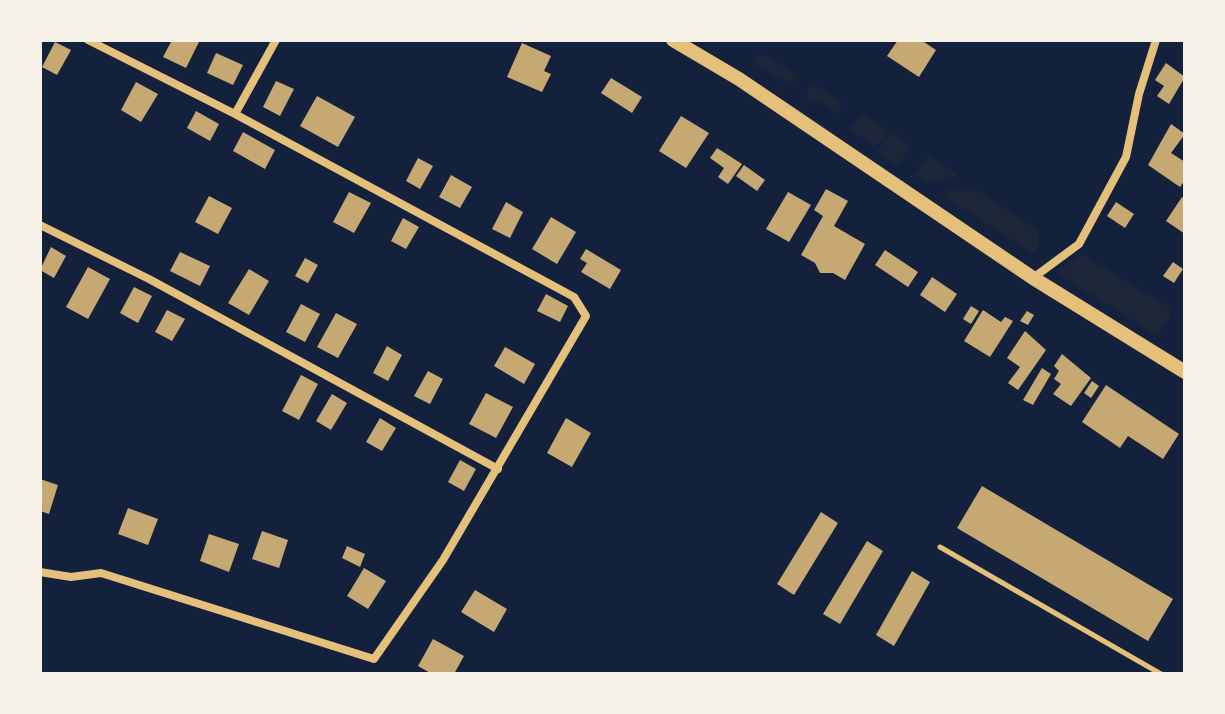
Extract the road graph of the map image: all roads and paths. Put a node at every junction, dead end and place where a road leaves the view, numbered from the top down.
1 (88, 40) edge
2 (276, 40) edge
3 (673, 40) edge
4 (1156, 40) edge
5 (235, 114) junction
6 (40, 225) edge
7 (1033, 278) junction
8 (1185, 372) edge
9 (498, 469) junction
10 (940, 547) dead end
11 (40, 572) edge
12 (1161, 674) edge

1 - 5 street
2 - 5 street
3 - 7 main road
4 - 7 street
5 - 9 street
6 - 9 street
7 - 8 main road
9 - 11 street
10 - 12 lane

